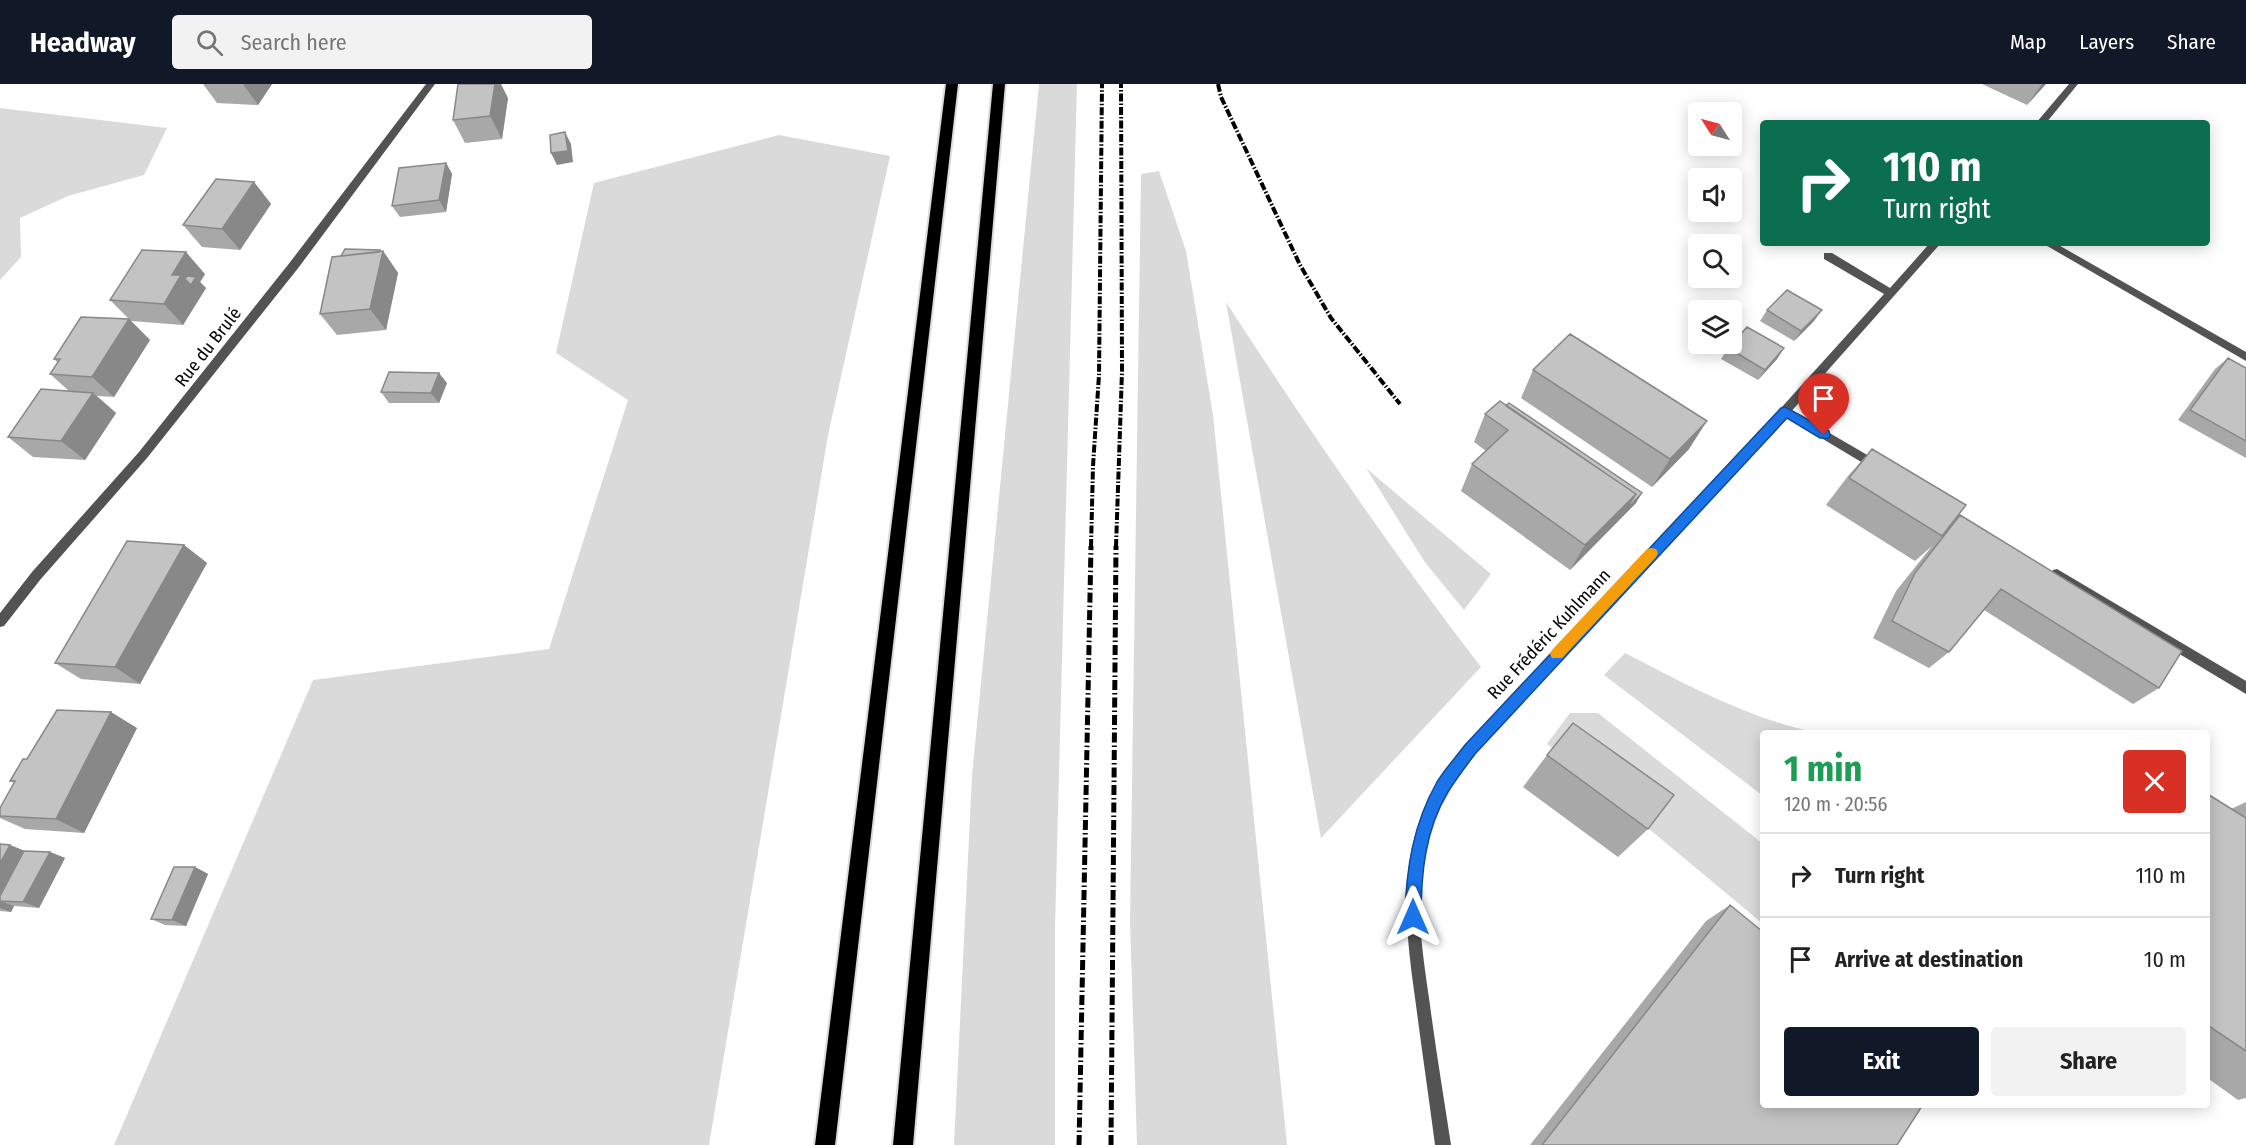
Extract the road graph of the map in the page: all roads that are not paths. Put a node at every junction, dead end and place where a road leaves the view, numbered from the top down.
1 (431, 84) edge
2 (952, 84) edge
3 (999, 84) edge
4 (2074, 84) edge
5 (2044, 120) edge
6 (1933, 246) edge
7 (2052, 246) edge
8 (1828, 256) dead end
9 (1891, 293) junction
10 (2246, 357) edge
11 (1785, 411) junction
12 (1883, 470) edge
13 (2044, 567) edge
14 (0, 622) edge
15 (2246, 688) edge
16 (825, 1145) edge
17 (903, 1145) edge
18 (1443, 1145) edge

1 - 14 street, Rue du Brulé
2 - 16 highway
3 - 17 highway
4 - 5 street
6 - 9 street, Rue Frédéric Kuhlmann
7 - 10 street
8 - 9 street
9 - 11 street, Rue Frédéric Kuhlmann
11 - 12 street
11 - 18 street, Rue Frédéric Kuhlmann
13 - 15 street

